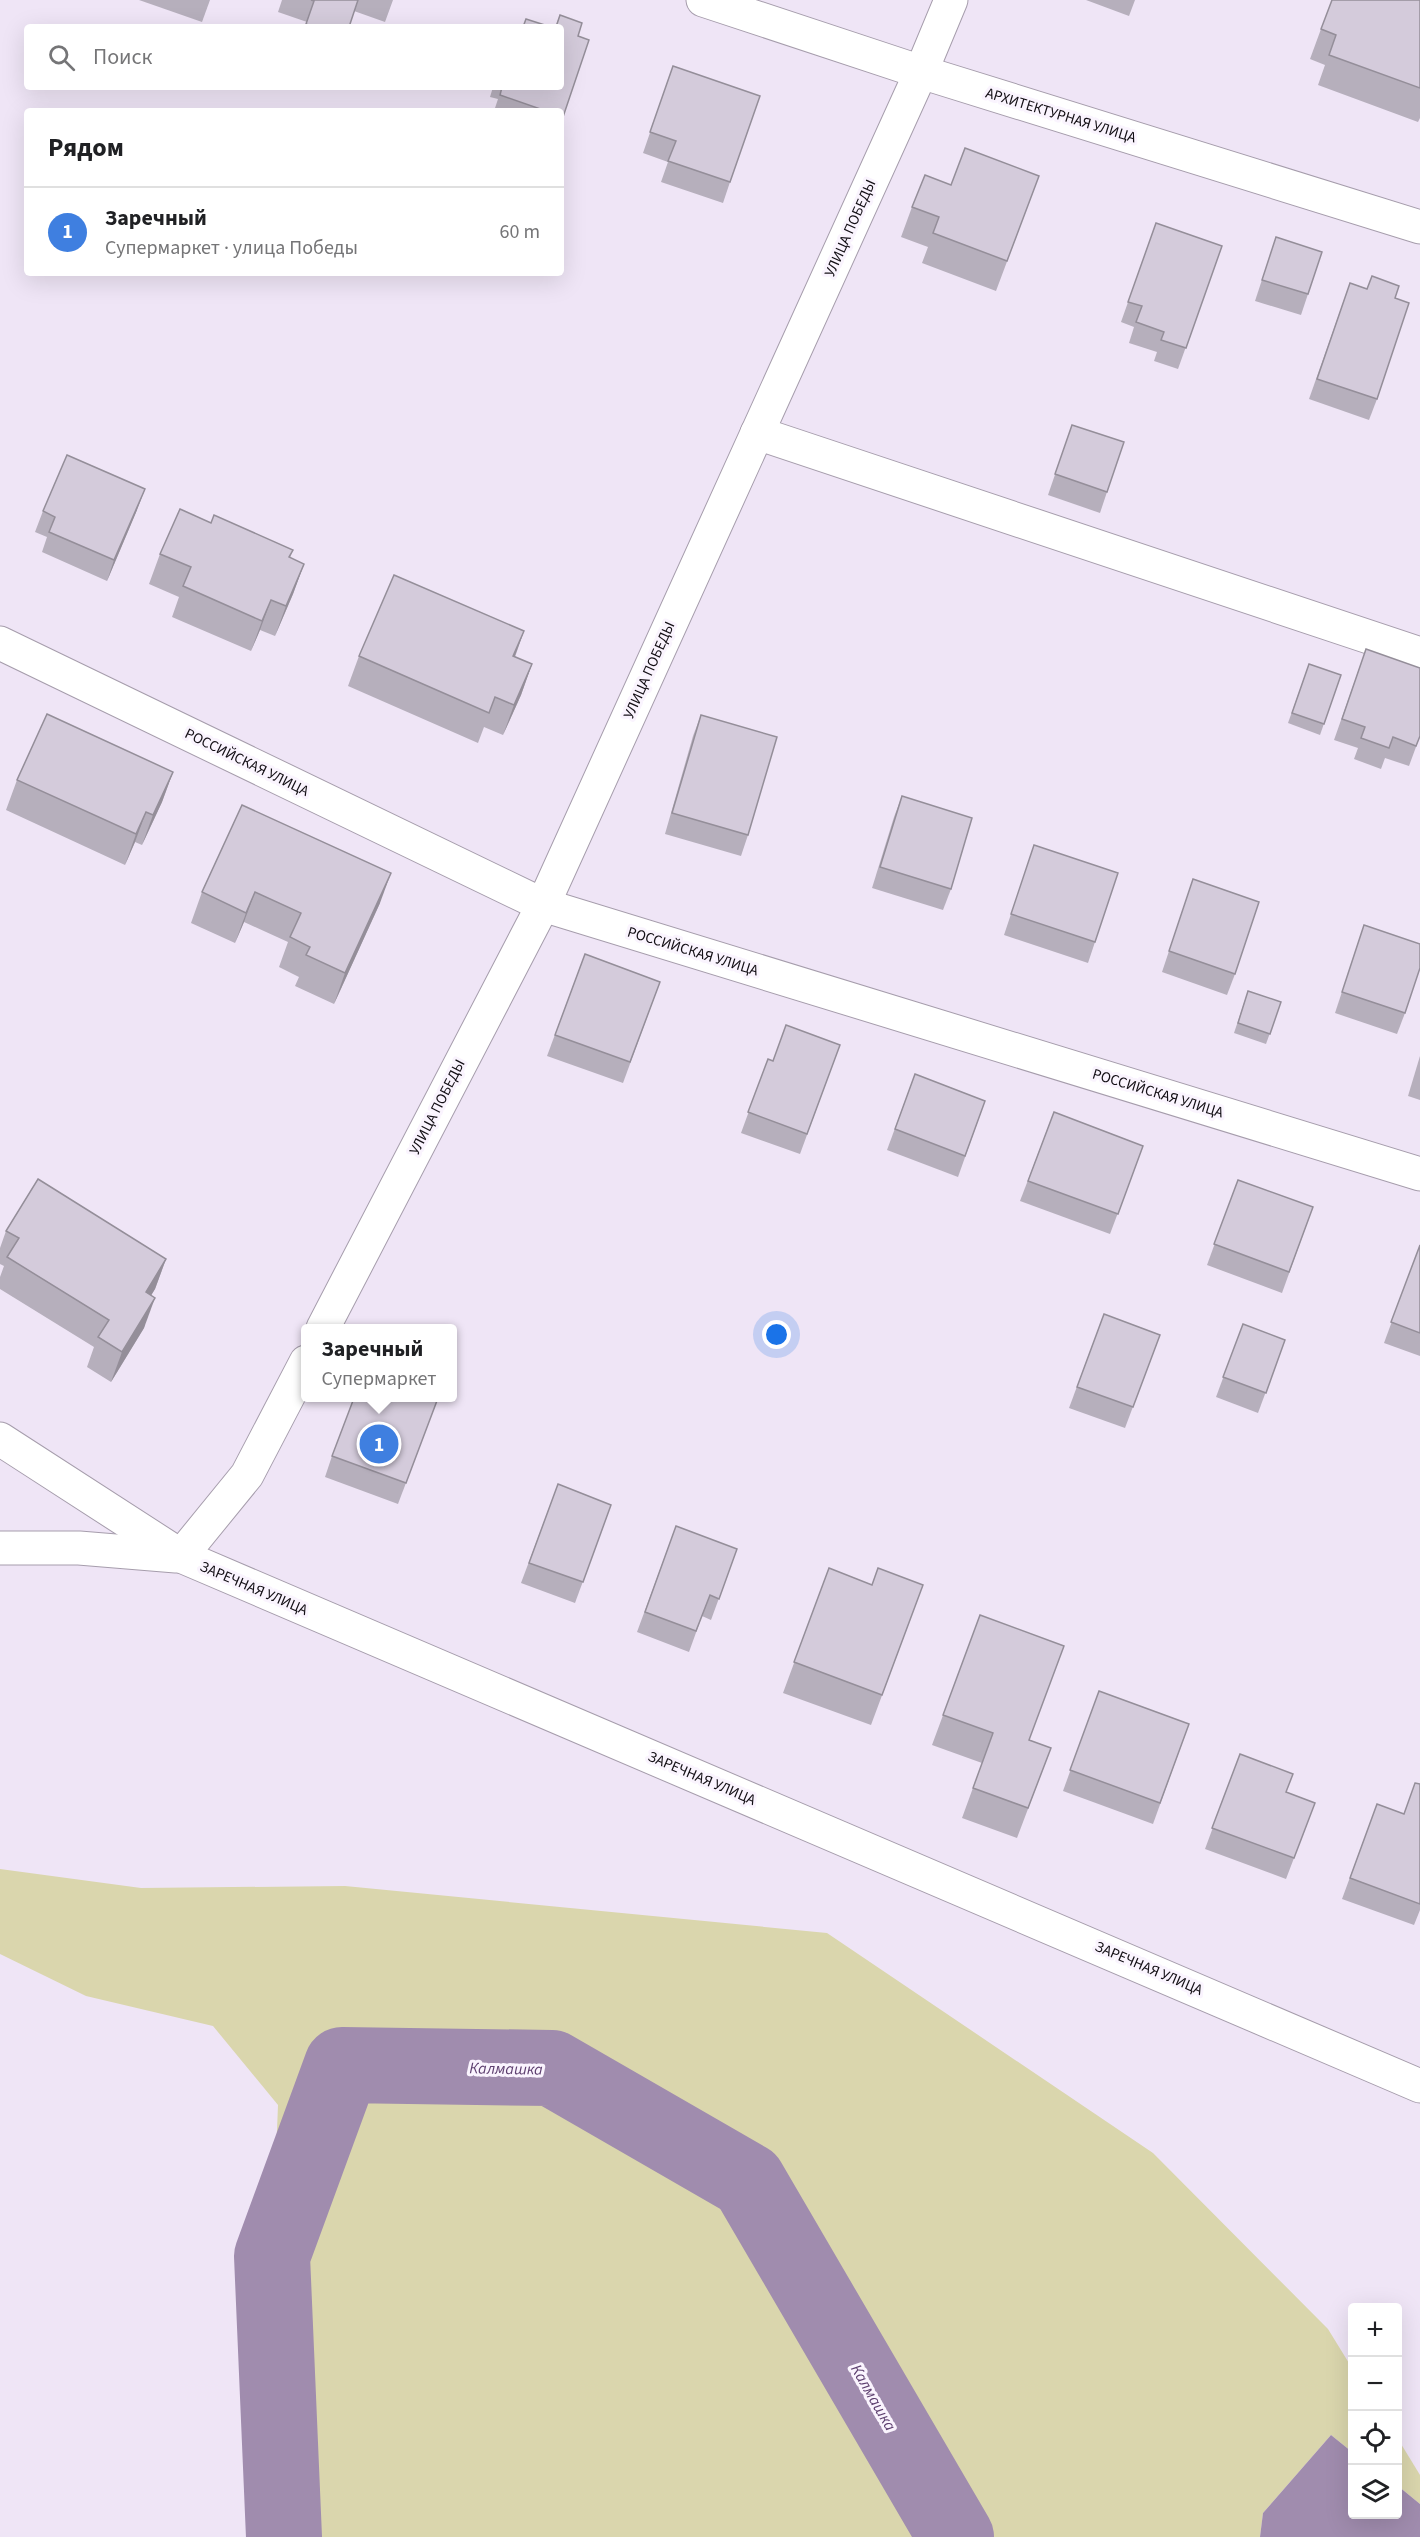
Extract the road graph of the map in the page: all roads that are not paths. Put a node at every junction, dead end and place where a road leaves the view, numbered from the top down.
1 (703, 0) edge
2 (951, 0) edge
3 (921, 72) junction
4 (1420, 227) edge
5 (757, 433) junction
6 (0, 643) edge
7 (1420, 654) edge
8 (543, 904) junction
9 (1420, 1173) edge
10 (326, 1324) edge
11 (301, 1371) edge
12 (0, 1439) edge
13 (0, 1548) edge
14 (181, 1556) junction
15 (1420, 2086) edge

1 - 3 street, АРХИТЕКТУРНАЯ УЛИЦА
2 - 3 street, УЛИЦА ПОБЕДЫ
3 - 4 street, АРХИТЕКТУРНАЯ УЛИЦА
3 - 5 street, УЛИЦА ПОБЕДЫ
5 - 7 street
5 - 8 street, УЛИЦА ПОБЕДЫ
6 - 8 street, РОССИЙСКАЯ УЛИЦА
8 - 9 street, РОССИЙСКАЯ УЛИЦА
8 - 10 street, УЛИЦА ПОБЕДЫ
11 - 14 street
12 - 14 street, ЗАРЕЧНАЯ УЛИЦА
13 - 14 street
14 - 15 street, ЗАРЕЧНАЯ УЛИЦА

